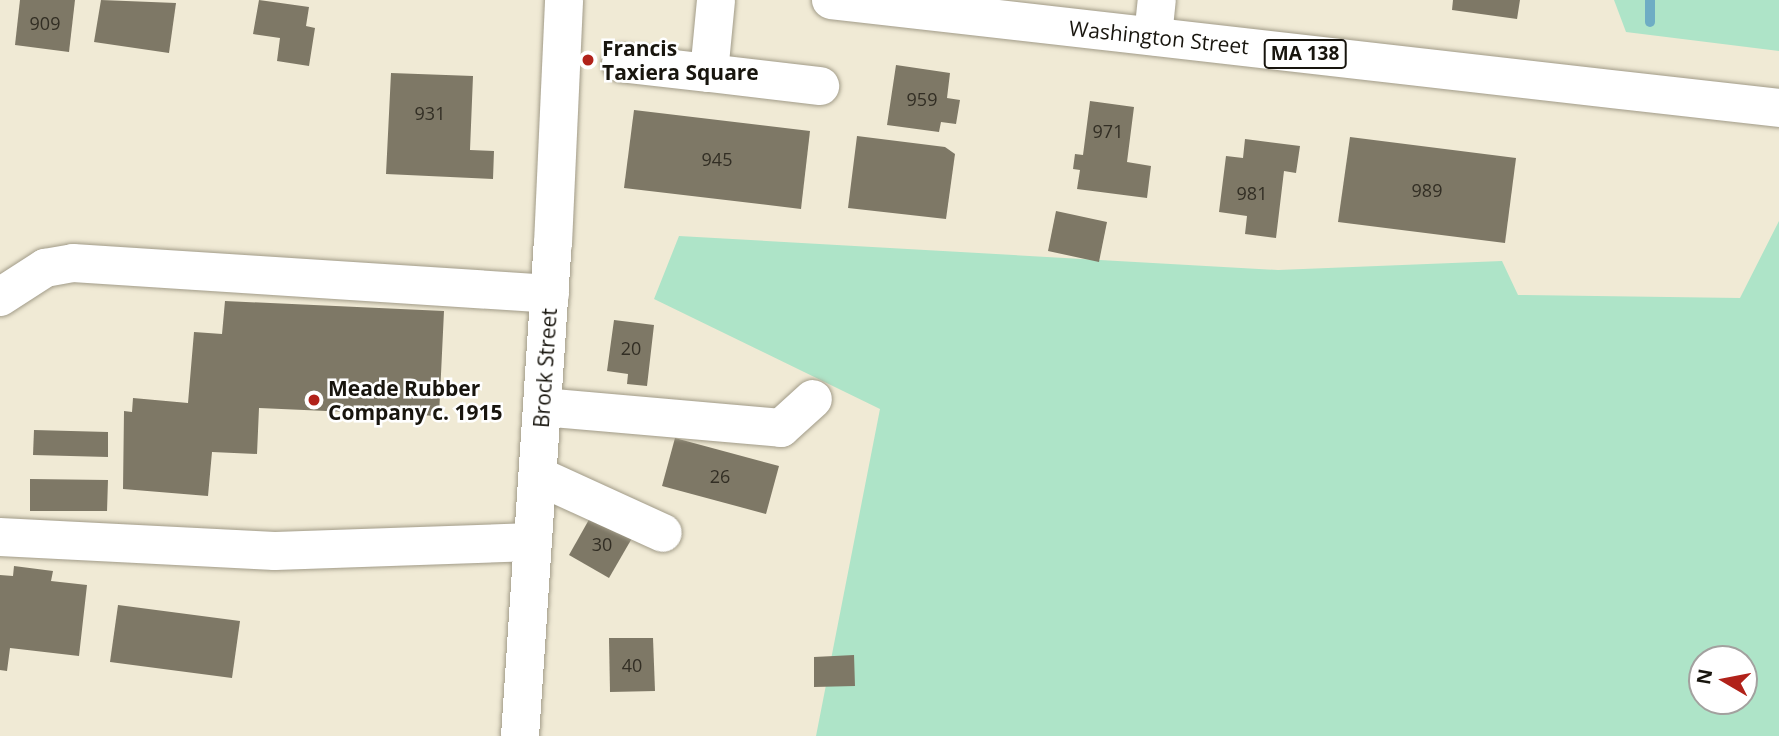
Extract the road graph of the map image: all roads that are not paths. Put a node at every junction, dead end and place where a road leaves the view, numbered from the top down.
1 (564, 0) edge
2 (716, 0) edge
3 (831, 0) edge
4 (1155, 18) edge
5 (621, 62) dead end
6 (709, 73) junction
7 (820, 86) dead end
8 (1779, 108) edge
9 (550, 294) junction
10 (0, 297) edge
11 (813, 399) dead end
12 (542, 407) junction
13 (538, 476) junction
14 (663, 533) dead end
15 (0, 537) edge
16 (533, 542) junction
17 (520, 736) edge

1 - 9 main road, Brock Street
2 - 6 main road
3 - 4 main road, Washington Street / MA 138
4 - 8 main road, Washington Street / MA 138
5 - 6 main road
6 - 7 main road
9 - 10 main road
9 - 12 main road, Brock Street
11 - 12 main road
12 - 13 main road, Brock Street
13 - 14 main road
13 - 16 main road, Brock Street
15 - 16 main road
16 - 17 main road, Brock Street

